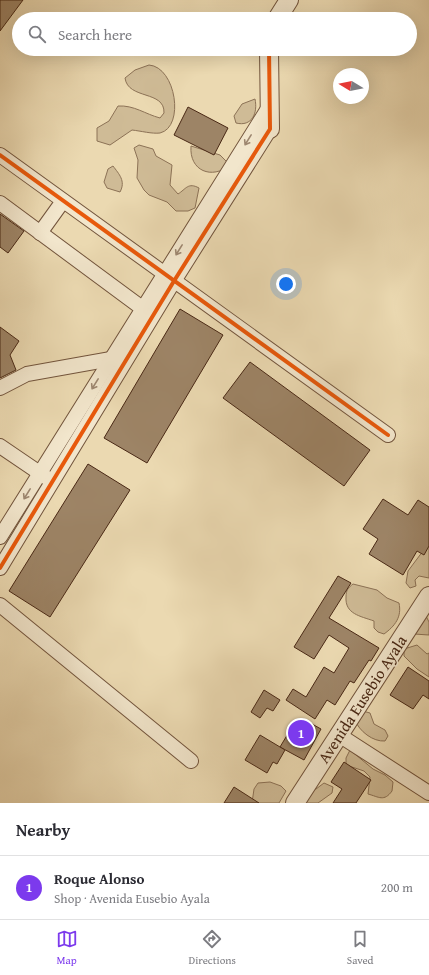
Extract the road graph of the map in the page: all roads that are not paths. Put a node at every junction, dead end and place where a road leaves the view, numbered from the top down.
1 (289, 0) edge
2 (281, 12) edge
3 (269, 56) edge
4 (268, 107) junction
5 (270, 129) joint
6 (0, 155) edge
7 (63, 201) junction
8 (0, 203) edge
9 (40, 233) junction
10 (169, 278) junction
11 (142, 308) junction
12 (110, 359) junction
13 (0, 388) edge
14 (388, 435) dead end
15 (0, 446) edge
16 (40, 473) junction
17 (52, 482) junction
18 (0, 537) edge
19 (0, 568) edge
20 (429, 596) edge
21 (0, 605) edge
22 (338, 735) junction
23 (191, 761) dead end
24 (429, 793) edge
25 (295, 803) edge

1 - 2 street
3 - 4 street
4 - 5 street
4 -> 10 street
5 - 10 street
6 - 7 street
7 - 9 street
7 - 10 street
8 - 9 street
9 - 11 street
10 - 11 street
10 - 14 street
10 - 17 street
11 - 12 street
12 - 13 street
12 -> 16 street
15 - 16 street
16 - 17 street
16 -> 18 street
17 - 19 street
20 - 22 street, Avenida Eusebio Ayala
21 - 23 street
22 - 24 street
22 - 25 street, Avenida Eusebio Ayala

